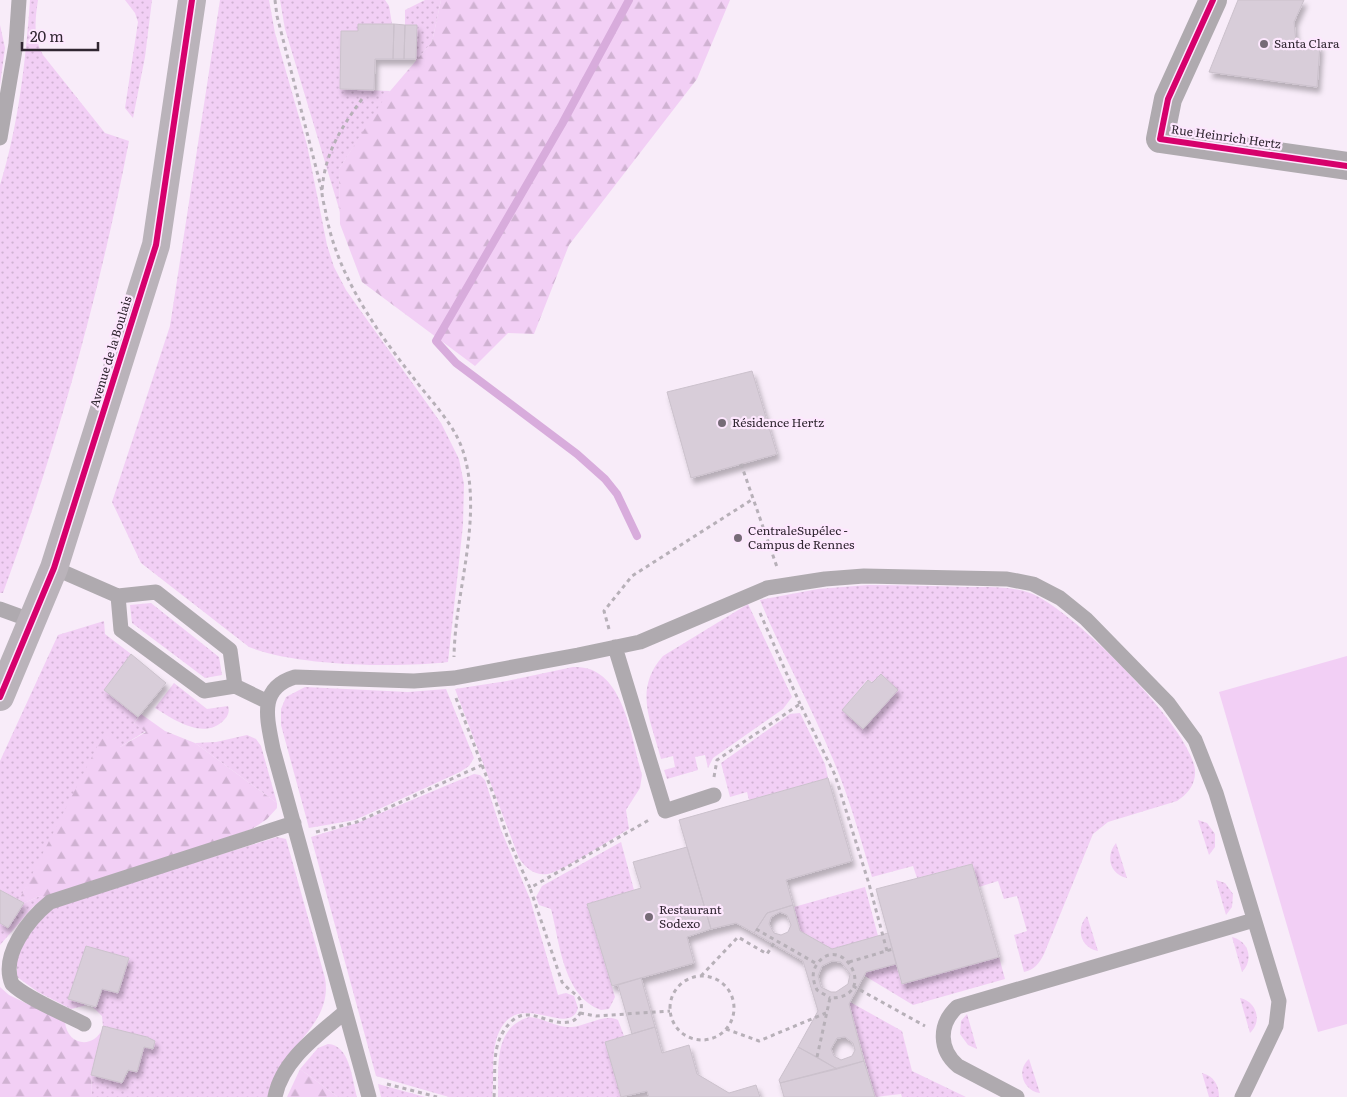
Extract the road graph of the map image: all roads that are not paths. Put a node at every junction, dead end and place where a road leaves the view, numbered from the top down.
1 (19, 0) edge
2 (192, 0) edge
3 (1213, 0) edge
4 (0, 138) edge
5 (1347, 166) edge
6 (54, 568) junction
7 (118, 596) junction
8 (0, 609) edge
9 (33, 622) junction
10 (615, 647) junction
11 (235, 686) junction
12 (0, 697) edge
13 (268, 702) junction
14 (714, 796) road end
15 (296, 827) junction
16 (1254, 920) junction
17 (345, 1012) junction
18 (84, 1024) dead end
19 (275, 1097) edge
20 (369, 1097) edge
21 (1017, 1097) edge
22 (1242, 1097) edge

1 - 4 lane
2 - 6 street, Avenue de la Boulais
3 - 5 street, Rue Heinrich Hertz
6 - 7 lane
6 - 9 street, Avenue de la Boulais
7 - 11 lane
7 - 11 lane
8 - 9 lane
9 - 12 street, Avenue de la Boulais
10 - 13 lane
10 - 14 lane
10 - 16 lane
11 - 13 lane
13 - 15 lane
15 - 17 lane
15 - 18 lane
16 - 21 lane
16 - 22 lane
17 - 19 lane
17 - 20 lane

